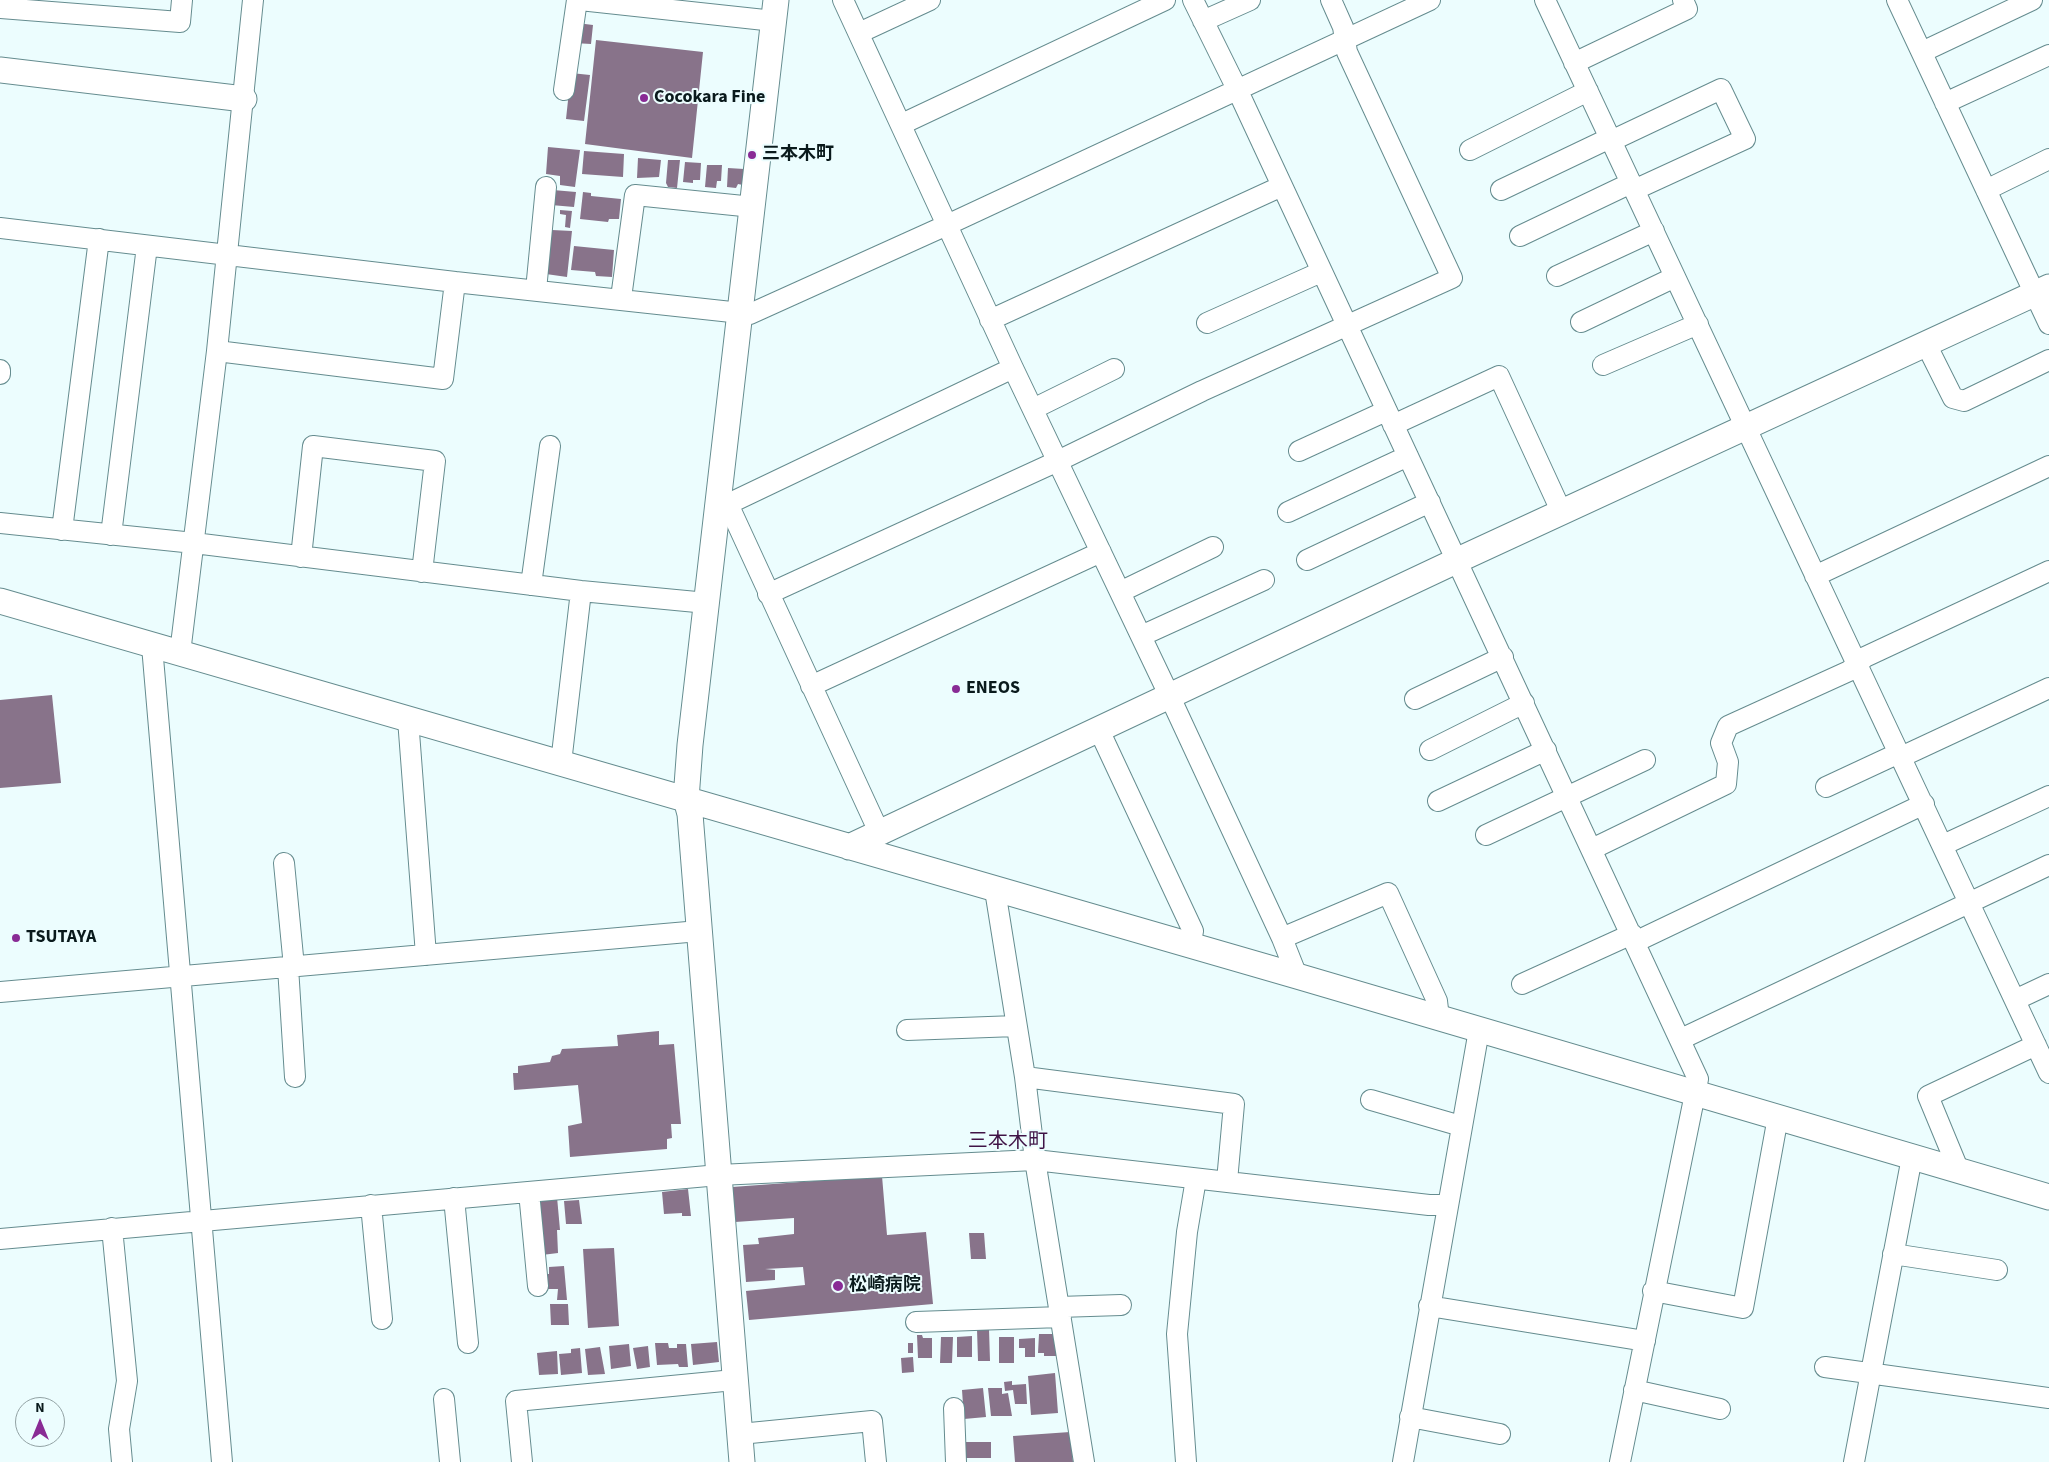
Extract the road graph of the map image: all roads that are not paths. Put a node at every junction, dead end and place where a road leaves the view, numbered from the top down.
1 (182, 0) edge
2 (253, 0) edge
3 (579, 0) edge
4 (843, 0) edge
5 (930, 0) edge
6 (1165, 0) edge
7 (1193, 0) edge
8 (1250, 0) edge
9 (1331, 0) edge
10 (1430, 0) edge
11 (1545, 0) edge
12 (1682, 0) edge
13 (2032, 0) edge
14 (1899, 1) edge
15 (44, 6) edge
16 (691, 6) edge
17 (0, 8) edge
18 (775, 11) edge
19 (1203, 21) junction
20 (859, 33) junction
21 (1346, 40) junction
22 (1922, 52) junction
23 (2049, 55) edge
24 (1574, 63) junction
25 (0, 70) edge
26 (1237, 89) junction
27 (564, 90) dead end
28 (1588, 91) junction
29 (244, 99) junction
30 (1945, 103) junction
31 (902, 124) junction
32 (1611, 140) junction
33 (1470, 150) dead end
34 (2049, 160) edge
35 (1282, 186) junction
36 (546, 187) dead end
37 (1633, 187) junction
38 (1501, 190) dead end
39 (1986, 190) junction
40 (753, 207) junction
41 (948, 225) junction
42 (0, 228) edge
43 (1654, 231) junction
44 (1520, 236) dead end
45 (99, 240) junction
46 (147, 246) junction
47 (228, 255) junction
48 (1321, 272) junction
49 (1557, 276) dead end
50 (1675, 277) junction
51 (455, 282) junction
52 (536, 290) junction
53 (2042, 290) edge
54 (620, 298) junction
55 (740, 314) junction
56 (990, 320) junction
57 (1581, 322) dead end
58 (1207, 323) dead end
59 (1698, 324) junction
60 (2049, 324) edge
61 (1346, 326) junction
62 (1926, 344) junction
63 (218, 351) junction
64 (2049, 360) edge
65 (1603, 365) dead end
66 (1013, 368) junction
67 (1114, 369) dead end
68 (1032, 409) junction
69 (1390, 418) junction
70 (1747, 428) junction
71 (550, 446) dead end
72 (1299, 451) dead end
73 (1408, 456) junction
74 (1058, 461) junction
75 (2049, 466) edge
76 (1430, 502) junction
77 (724, 503) junction
78 (1288, 512) dead end
79 (1562, 513) junction
80 (0, 523) edge
81 (62, 530) junction
82 (112, 535) junction
83 (194, 543) junction
84 (1213, 548) dead end
85 (1101, 552) junction
86 (301, 557) junction
87 (1307, 560) dead end
88 (1458, 560) junction
89 (2049, 570) edge
90 (422, 572) junction
91 (1815, 576) junction
92 (1264, 580) dead end
93 (531, 585) junction
94 (580, 591) junction
95 (1120, 592) junction
96 (768, 594) junction
97 (0, 601) edge
98 (707, 603) junction
99 (1141, 636) junction
100 (152, 646) junction
101 (180, 653) junction
102 (1503, 657) junction
103 (1858, 665) junction
104 (811, 686) junction
105 (2049, 688) edge
106 (1170, 697) junction
107 (1414, 699) dead end
108 (1524, 703) junction
109 (408, 719) junction
110 (1098, 730) junction
111 (1430, 750) dead end
112 (1546, 750) junction
113 (1900, 755) junction
114 (1645, 760) dead end
115 (561, 763) junction
116 (1826, 787) dead end
117 (1567, 796) junction
118 (2049, 796) edge
119 (686, 799) junction
120 (1438, 802) dead end
121 (1924, 804) junction
122 (879, 832) junction
123 (1486, 835) dead end
124 (1943, 845) junction
125 (849, 846) junction
126 (1592, 849) junction
127 (284, 863) dead end
128 (2049, 865) edge
129 (995, 890) junction
130 (1970, 902) junction
131 (699, 931) junction
132 (1282, 938) junction
133 (1634, 938) junction
134 (1190, 946) junction
135 (426, 955) junction
136 (291, 967) junction
137 (1297, 976) junction
138 (179, 977) junction
139 (1522, 984) dead end
140 (2049, 984) edge
141 (0, 992) edge
142 (2015, 1000) junction
143 (1439, 1018) junction
144 (1016, 1026) junction
145 (907, 1030) dead end
146 (1479, 1030) junction
147 (1681, 1039) junction
148 (2036, 1045) junction
149 (2049, 1073) edge
150 (295, 1077) dead end
151 (1025, 1077) junction
152 (1696, 1093) junction
153 (1371, 1100) dead end
154 (1778, 1117) junction
155 (1461, 1126) junction
156 (1912, 1157) junction
157 (1035, 1160) junction
158 (1959, 1171) junction
159 (719, 1175) junction
160 (1196, 1179) junction
161 (1228, 1181) junction
162 (529, 1192) junction
163 (2049, 1197) edge
164 (454, 1198) junction
165 (371, 1205) junction
166 (1447, 1205) junction
167 (201, 1220) junction
168 (112, 1228) junction
169 (0, 1239) edge
170 (1893, 1254) junction
171 (1997, 1270) dead end
172 (538, 1286) dead end
173 (1653, 1291) junction
174 (1121, 1305) dead end
175 (1429, 1306) junction
176 (1060, 1312) junction
177 (382, 1319) dead end
178 (916, 1322) dead end
179 (1645, 1341) junction
180 (468, 1343) dead end
181 (1825, 1366) dead end
182 (1871, 1374) junction
183 (734, 1380) junction
184 (1634, 1390) junction
185 (2049, 1398) edge
186 (444, 1399) dead end
187 (954, 1408) dead end
188 (1720, 1409) dead end
189 (1410, 1417) junction
190 (740, 1434) junction
191 (1500, 1434) dead end
192 (122, 1462) edge
193 (222, 1462) edge
194 (450, 1462) edge
195 (522, 1462) edge
196 (742, 1462) edge
197 (876, 1462) edge
198 (956, 1462) edge
199 (1084, 1462) edge
200 (1186, 1462) edge
201 (1403, 1462) edge
202 (1620, 1462) edge
203 (1854, 1462) edge

1 - 15 street
2 - 29 street
3 - 16 street
3 - 27 street
4 - 20 street
5 - 20 street
6 - 31 street
7 - 19 street
8 - 19 street
9 - 21 street
10 - 21 street
11 - 24 street
12 - 24 street
13 - 22 street
14 - 22 street
15 - 17 street
16 - 18 street
18 - 40 street
19 - 26 street
20 - 31 street
21 - 26 street
21 - 61 street
22 - 30 street
23 - 30 street
24 - 28 street
25 - 29 street
26 - 35 street
26 - 41 street
28 - 32 street
28 - 33 street
29 - 47 street
30 - 39 street
31 - 41 street
32 - 37 street
32 - 37 street
32 - 38 street
34 - 39 street
35 - 48 street
35 - 56 street
36 - 52 street
37 - 43 street
37 - 44 street
39 - 53 street
40 - 54 street
40 - 55 street
41 - 55 street
41 - 56 street
42 - 45 street
43 - 49 street
43 - 50 street
45 - 46 street
45 - 81 street
46 - 47 street
46 - 82 street
47 - 51 street
47 - 63 street
48 - 58 street
48 - 61 street
50 - 57 street
50 - 59 street
51 - 52 street
51 - 63 street
52 - 54 street
53 - 60 street
53 - 62 street
54 - 55 street
55 - 77 street
56 - 66 street
59 - 65 street
59 - 70 street
61 - 69 street
61 - 74 street
62 - 64 street
62 - 70 street
63 - 83 street
66 - 68 street
66 - 77 street
67 - 68 street
68 - 74 street
69 - 72 street
69 - 73 street
69 - 79 street
70 - 79 street
70 - 91 street
71 - 93 street
73 - 76 street
73 - 78 street
74 - 85 street
74 - 96 street
75 - 91 street
76 - 87 street
76 - 88 street
77 - 96 street
77 - 98 street
79 - 88 street
80 - 81 street
81 - 82 street
82 - 83 street
83 - 86 street
83 - 101 street
84 - 95 street
85 - 95 street
85 - 104 street
86 - 90 street
86 - 90 street
88 - 102 street
88 - 106 street
89 - 103 street
90 - 93 street
91 - 103 street
92 - 99 street
93 - 94 street
94 - 98 street
94 - 115 street
95 - 99 street
96 - 104 street
97 - 100 street
98 - 119 street
99 - 106 street
100 - 101 street
100 - 138 street
101 - 109 street
102 - 107 street
102 - 108 street
103 - 113 street
103 - 126 street
104 - 122 street
105 - 113 street
106 - 110 street
106 - 132 street
108 - 111 street
108 - 112 street
109 - 115 street
109 - 135 street
110 - 122 street
110 - 134 street
112 - 117 street
112 - 120 street
113 - 116 street
113 - 121 street
114 - 117 street
115 - 119 street
117 - 123 street
117 - 126 street
118 - 124 street
119 - 125 street
119 - 131 street
121 - 124 street
121 - 133 street
122 - 125 street
124 - 130 street
125 - 129 street
126 - 133 street
127 - 136 street
128 - 130 street
129 - 134 street
129 - 144 street
130 - 142 street
130 - 147 street
131 - 135 street
131 - 159 street
132 - 137 street
132 - 143 street
133 - 139 street
133 - 147 street
134 - 137 street
135 - 136 street
136 - 138 street
136 - 150 street
137 - 143 street
138 - 141 street
138 - 167 street
140 - 142 street
142 - 148 street
143 - 146 street
144 - 145 street
144 - 151 street
146 - 152 street
146 - 155 street
147 - 152 street
148 - 149 street
148 - 158 street
151 - 157 street
151 - 161 street
152 - 154 street
152 - 173 street
153 - 155 street
154 - 156 street
154 - 173 street
155 - 166 street
156 - 158 street
156 - 170 street
157 - 159 street
157 - 160 street
157 - 176 street
158 - 163 street
159 - 162 street
159 - 183 street
160 - 161 street
160 - 200 street
161 - 166 street
162 - 164 street
162 - 172 street
164 - 165 street
164 - 180 street
165 - 167 street
165 - 177 street
166 - 175 street
167 - 168 street
167 - 193 street
168 - 169 street
168 - 192 street
170 - 171 street
170 - 182 street
173 - 179 street
174 - 176 street
175 - 179 street
175 - 189 street
176 - 178 street
176 - 199 street
179 - 184 street
181 - 182 street
182 - 185 street
182 - 203 street
183 - 190 street
183 - 195 street
184 - 188 street
184 - 202 street
186 - 194 street
187 - 198 street
189 - 191 street
189 - 201 street
190 - 196 street
190 - 197 street

